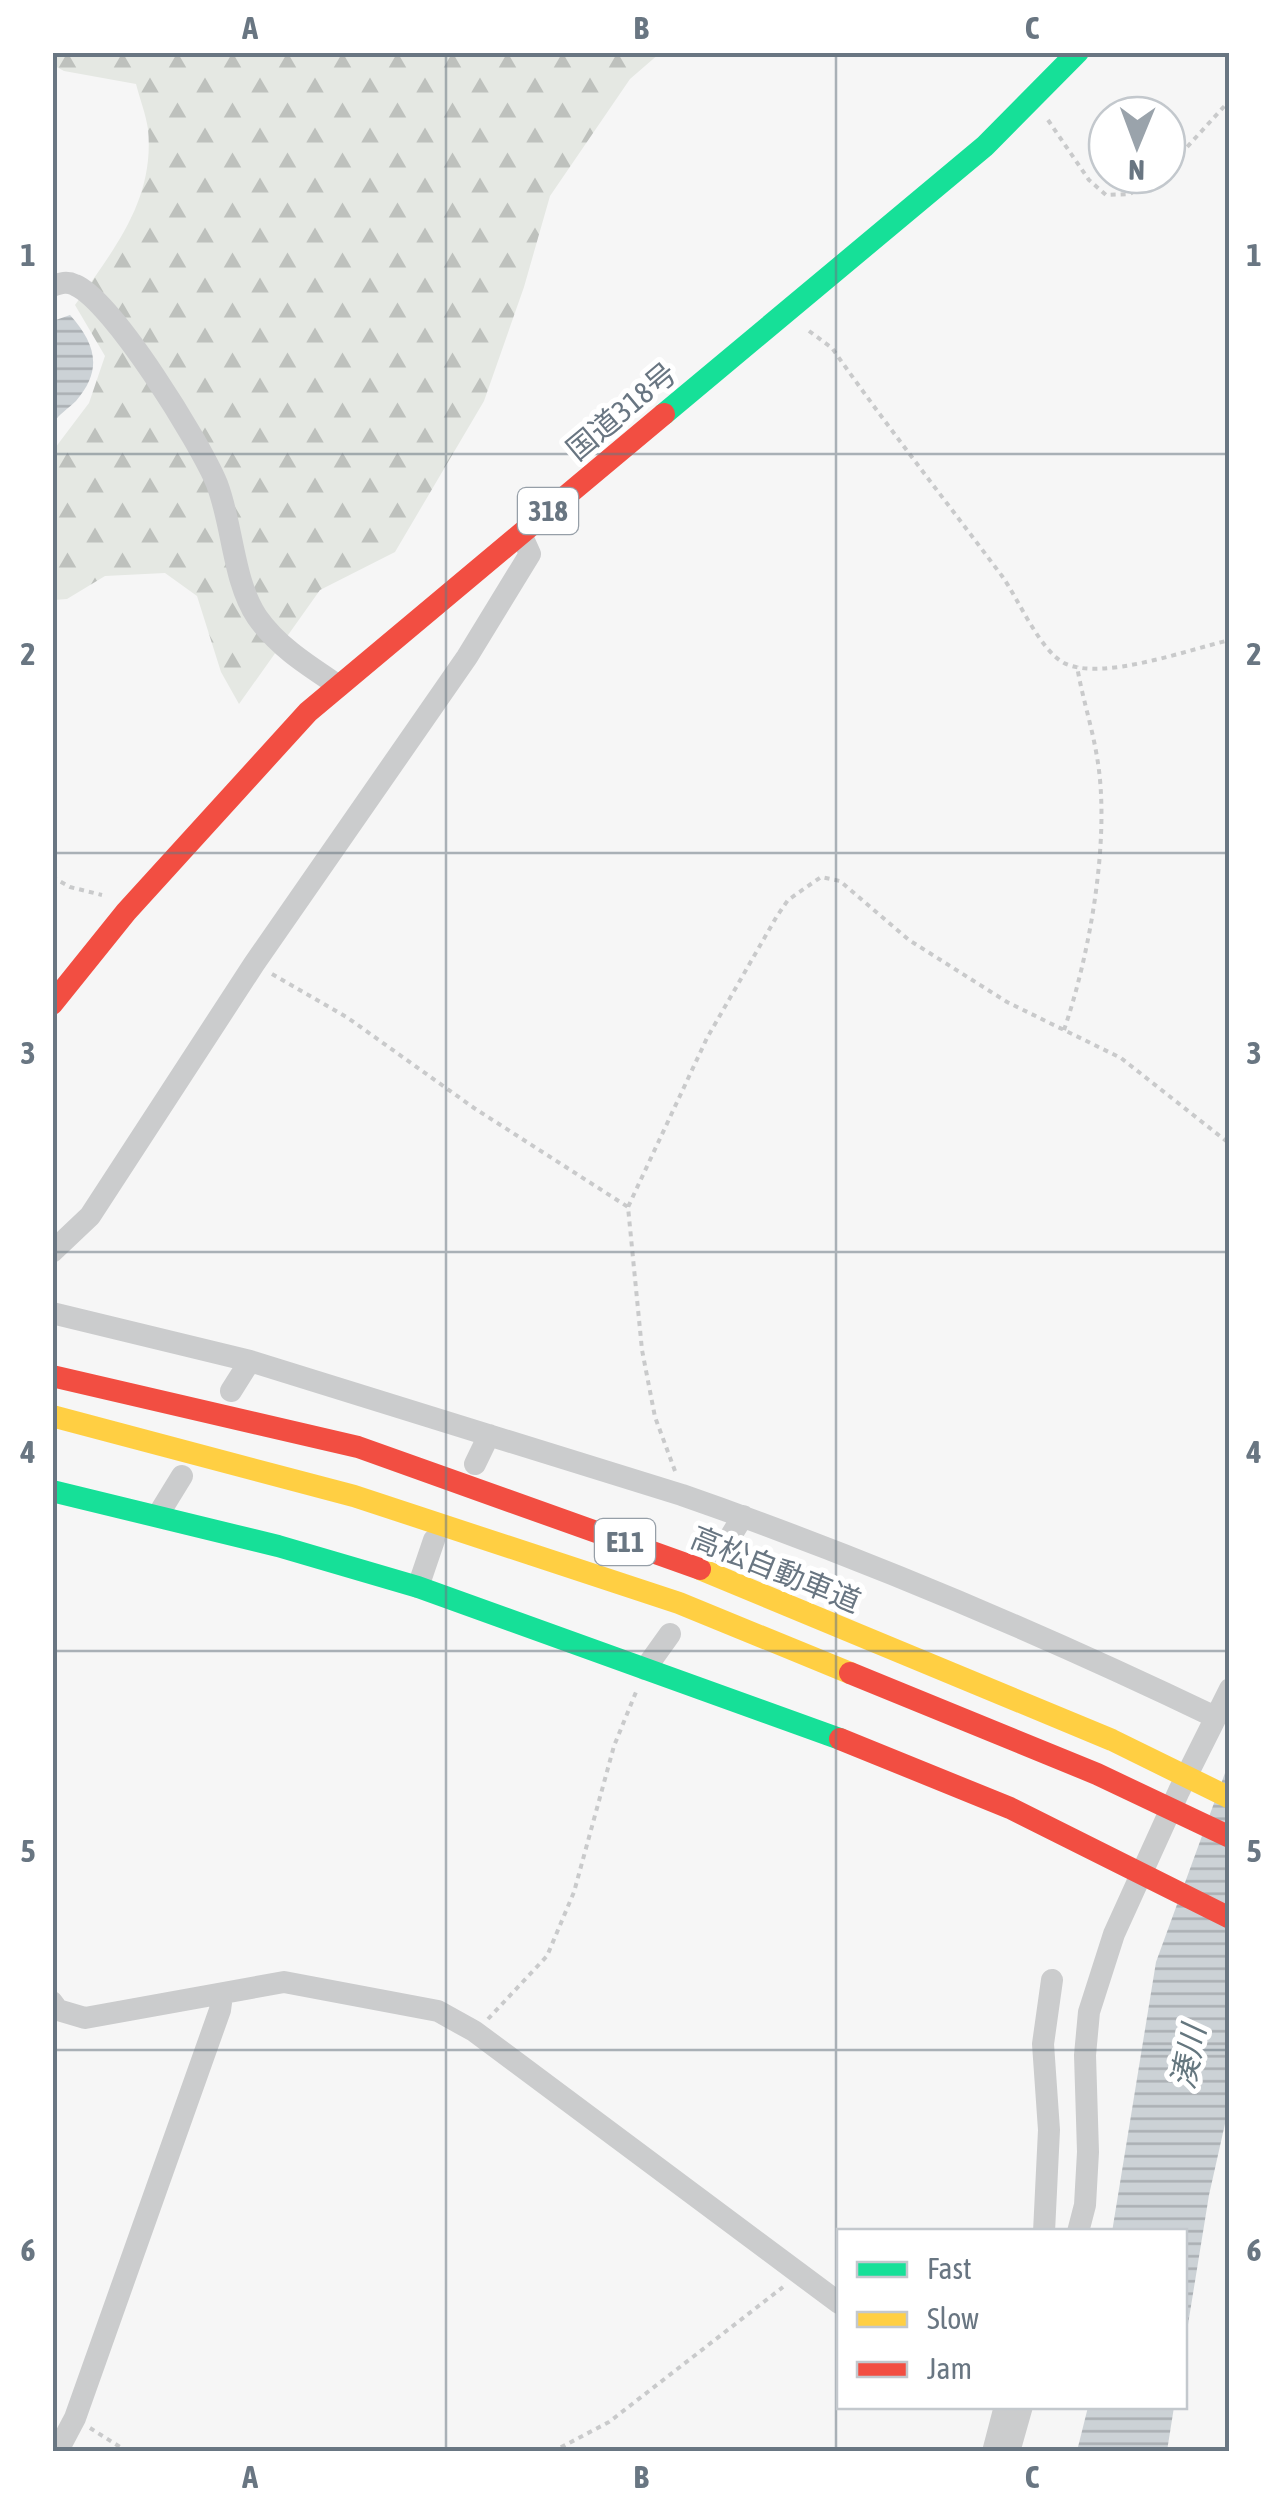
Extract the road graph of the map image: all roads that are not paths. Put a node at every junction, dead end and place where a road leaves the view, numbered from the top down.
1 (1078, 52) edge
2 (52, 286) edge
3 (521, 534) junction
4 (339, 686) junction
5 (52, 1004) edge
6 (52, 1252) edge
7 (52, 1313) edge
8 (250, 1361) junction
9 (52, 1376) edge
10 (230, 1390) dead end
11 (52, 1416) edge
12 (489, 1435) junction
13 (475, 1464) dead end
14 (182, 1476) dead end
15 (52, 1490) edge
16 (158, 1515) junction
17 (743, 1516) junction
18 (434, 1540) dead end
19 (721, 1552) dead end
20 (418, 1587) junction
21 (670, 1634) dead end
22 (645, 1669) junction
23 (1230, 1688) edge
24 (1215, 1717) junction
25 (1230, 1798) edge
26 (1230, 1838) edge
27 (1142, 1873) junction
28 (1230, 1918) edge
29 (1052, 1980) dead end
30 (222, 1995) junction
31 (52, 2002) edge
32 (1044, 2229) edge
33 (1079, 2229) edge
34 (837, 2301) edge
35 (1005, 2409) edge
36 (1006, 2409) edge
37 (57, 2452) edge
38 (993, 2452) edge
39 (1009, 2452) edge

1 - 3 main road, 国道318号 / 318
2 - 4 street
3 - 4 main road, 国道318号 / 318
3 - 6 street
4 - 5 main road, 国道318号 / 318
7 - 8 street
8 - 10 street
8 - 12 street
9 - 25 main road, 高松自動車道 / E11
11 - 26 main road, E11
12 - 13 street
12 - 17 street
14 - 16 street
15 - 16 main road
16 - 20 main road
17 - 19 street
17 - 24 street
18 - 20 street
20 - 22 main road
21 - 22 street
22 - 27 main road
23 - 24 street
24 - 27 street
27 - 28 main road
27 - 33 street
29 - 32 street
30 - 31 street
30 - 34 street
30 - 37 street
35 - 38 street
36 - 39 street

